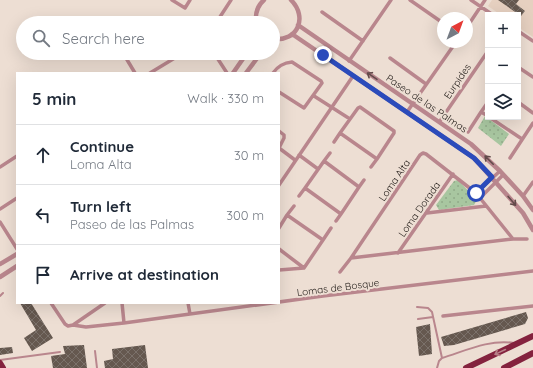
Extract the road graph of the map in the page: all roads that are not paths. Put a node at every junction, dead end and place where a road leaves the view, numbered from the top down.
1 (172, 0) edge
2 (190, 0) edge
3 (231, 0) edge
4 (262, 0) edge
5 (291, 0) edge
6 (391, 0) edge
7 (410, 0) edge
8 (471, 0) edge
9 (485, 0) edge
10 (296, 2) edge
11 (481, 7) junction
12 (322, 12) dead end
13 (488, 12) edge
14 (221, 16) edge
15 (255, 16) edge
16 (473, 18) edge
17 (437, 19) edge
18 (298, 25) junction
19 (521, 33) edge
20 (292, 34) junction
21 (280, 40) edge
22 (363, 41) junction
23 (533, 41) edge
24 (452, 48) edge
25 (485, 55) edge
26 (390, 58) dead end
27 (127, 60) edge
28 (171, 60) edge
29 (219, 60) edge
30 (242, 60) edge
31 (256, 60) edge
32 (349, 61) junction
33 (521, 69) edge
34 (134, 72) edge
35 (152, 72) edge
36 (226, 72) edge
37 (234, 72) edge
38 (247, 72) edge
39 (274, 72) edge
40 (353, 76) junction
41 (533, 77) edge
42 (426, 84) junction
43 (280, 93) edge
44 (314, 96) junction
45 (412, 104) junction
46 (521, 104) edge
47 (485, 106) edge
48 (331, 107) junction
49 (407, 112) junction
50 (481, 112) junction
51 (533, 112) edge
52 (485, 115) edge
53 (350, 119) junction
54 (493, 120) edge
55 (440, 121) junction
56 (533, 123) edge
57 (280, 132) edge
58 (468, 132) dead end
59 (340, 133) junction
60 (522, 139) junction
61 (334, 142) dead end
62 (280, 146) edge
63 (280, 149) edge
64 (330, 153) dead end
65 (299, 155) junction
66 (16, 157) edge
67 (510, 158) dead end
68 (377, 159) junction
69 (295, 160) junction
70 (324, 161) junction
71 (0, 167) edge
72 (371, 167) dead end
73 (318, 169) junction
74 (502, 173) junction
75 (453, 174) junction
76 (494, 179) junction
77 (364, 180) dead end
78 (533, 182) edge
79 (280, 183) edge
80 (359, 187) junction
81 (305, 188) junction
82 (299, 196) dead end
83 (523, 196) junction
84 (16, 199) edge
85 (294, 206) dead end
86 (486, 206) junction
87 (0, 209) edge
88 (533, 210) edge
89 (427, 213) junction
90 (341, 214) junction
91 (288, 215) junction
92 (336, 221) dead end
93 (0, 222) edge
94 (280, 227) edge
95 (331, 228) dead end
96 (533, 230) edge
97 (513, 239) junction
98 (527, 239) dead end
99 (323, 240) junction
100 (16, 247) edge
101 (280, 250) edge
102 (398, 253) junction
103 (16, 255) edge
104 (351, 258) junction
105 (0, 264) edge
106 (16, 267) edge
107 (304, 268) junction
108 (280, 270) edge
109 (533, 271) edge
110 (340, 272) dead end
111 (0, 276) edge
112 (3, 293) dead end
113 (0, 296) edge
114 (280, 302) edge
115 (52, 304) edge
116 (104, 304) edge
117 (122, 304) edge
118 (188, 304) edge
119 (267, 304) edge
120 (533, 306) edge
121 (417, 307) dead end
122 (190, 314) junction
123 (443, 316) dead end
124 (433, 317) junction
125 (418, 319) dead end
126 (124, 323) junction
127 (73, 325) junction
128 (533, 332) edge
129 (531, 337) edge
130 (519, 344) junction
131 (95, 351) dead end
132 (60, 352) dead end
133 (533, 354) edge
134 (442, 358) junction
135 (0, 360) edge
136 (0, 363) edge
137 (3, 368) edge
138 (97, 368) edge
139 (438, 368) edge
140 (466, 368) edge
141 (504, 368) edge

1 - 2 street
3 - 14 street
4 - 15 street
5 - 10 street
6 - 22 street
7 - 17 street
8 - 11 street
9 - 11 street
10 - 18 street
11 - 13 street
11 - 16 street
12 - 22 street
18 - 20 street
18 - 32 street, Paseo de las Palmas
19 - 23 street
20 - 21 street
20 - 40 street, Paseo de las Palmas
22 - 32 street
24 - 42 street
25 - 55 street, Eurpides
26 - 42 street
27 - 34 street
28 - 35 street
29 - 36 street
30 - 37 street
31 - 38 street
45 -> 32 street, Paseo de las Palmas
33 - 41 street
39 - 44 street
40 - 48 street
40 - 49 street, Paseo de las Palmas
42 - 45 street
43 - 44 street
44 - 48 street
45 - 49 street
45 - 55 street, Paseo de las Palmas
46 - 51 street
47 - 50 street
48 - 53 street
48 - 65 street
49 - 76 street, Paseo de las Palmas
50 - 52 street
50 - 58 street
53 - 59 street
53 - 68 street
54 - 60 street
74 -> 55 street, Paseo de las Palmas
56 - 60 street
57 - 62 street
59 - 61 street
59 - 68 street
60 - 67 street
63 - 69 street
64 - 70 street
65 - 69 street
65 - 73 street
66 - 71 street
68 - 72 street
69 - 79 street
70 - 73 street
70 - 80 street
73 - 81 street
74 - 76 street, Loma Alta
74 - 83 street, Paseo de las Palmas
75 - 76 street, Loma Alta
75 - 89 street, Loma Dorada
75 - 104 street, Loma Alta
76 - 86 street, Loma Alta
76 -> 96 street, Paseo de las Palmas
77 - 80 street
78 - 83 street
80 - 90 street
81 - 82 street
81 - 90 street
83 - 88 street, Paseo de las Palmas
84 - 87 street
85 - 91 street
86 - 89 street
86 - 97 street
89 - 102 street, Loma Dorada
90 - 92 street
91 - 94 street
91 - 99 street
93 - 100 street
95 - 99 street
97 - 98 street
97 - 102 street
99 - 107 street
101 - 107 street
102 - 104 street
103 - 105 street
104 - 110 street, Loma Alta
106 - 111 street
107 - 108 street
109 - 114 street, Lomas de Bosque
112 - 113 lane
115 - 127 street
116 - 127 street
117 - 126 street
118 - 122 street
119 - 122 street, Lomas de Bosque
120 - 123 street
121 - 124 lane
122 - 126 street, Lomas de Bosque
124 - 125 lane
124 - 134 lane
126 - 127 street, Lomas de Bosque
128 - 129 street
129 - 130 highway
130 - 134 lane
130 -> 140 highway
131 - 138 lane
132 - 135 lane
133 - 141 highway
134 - 139 lane
136 - 137 highway

